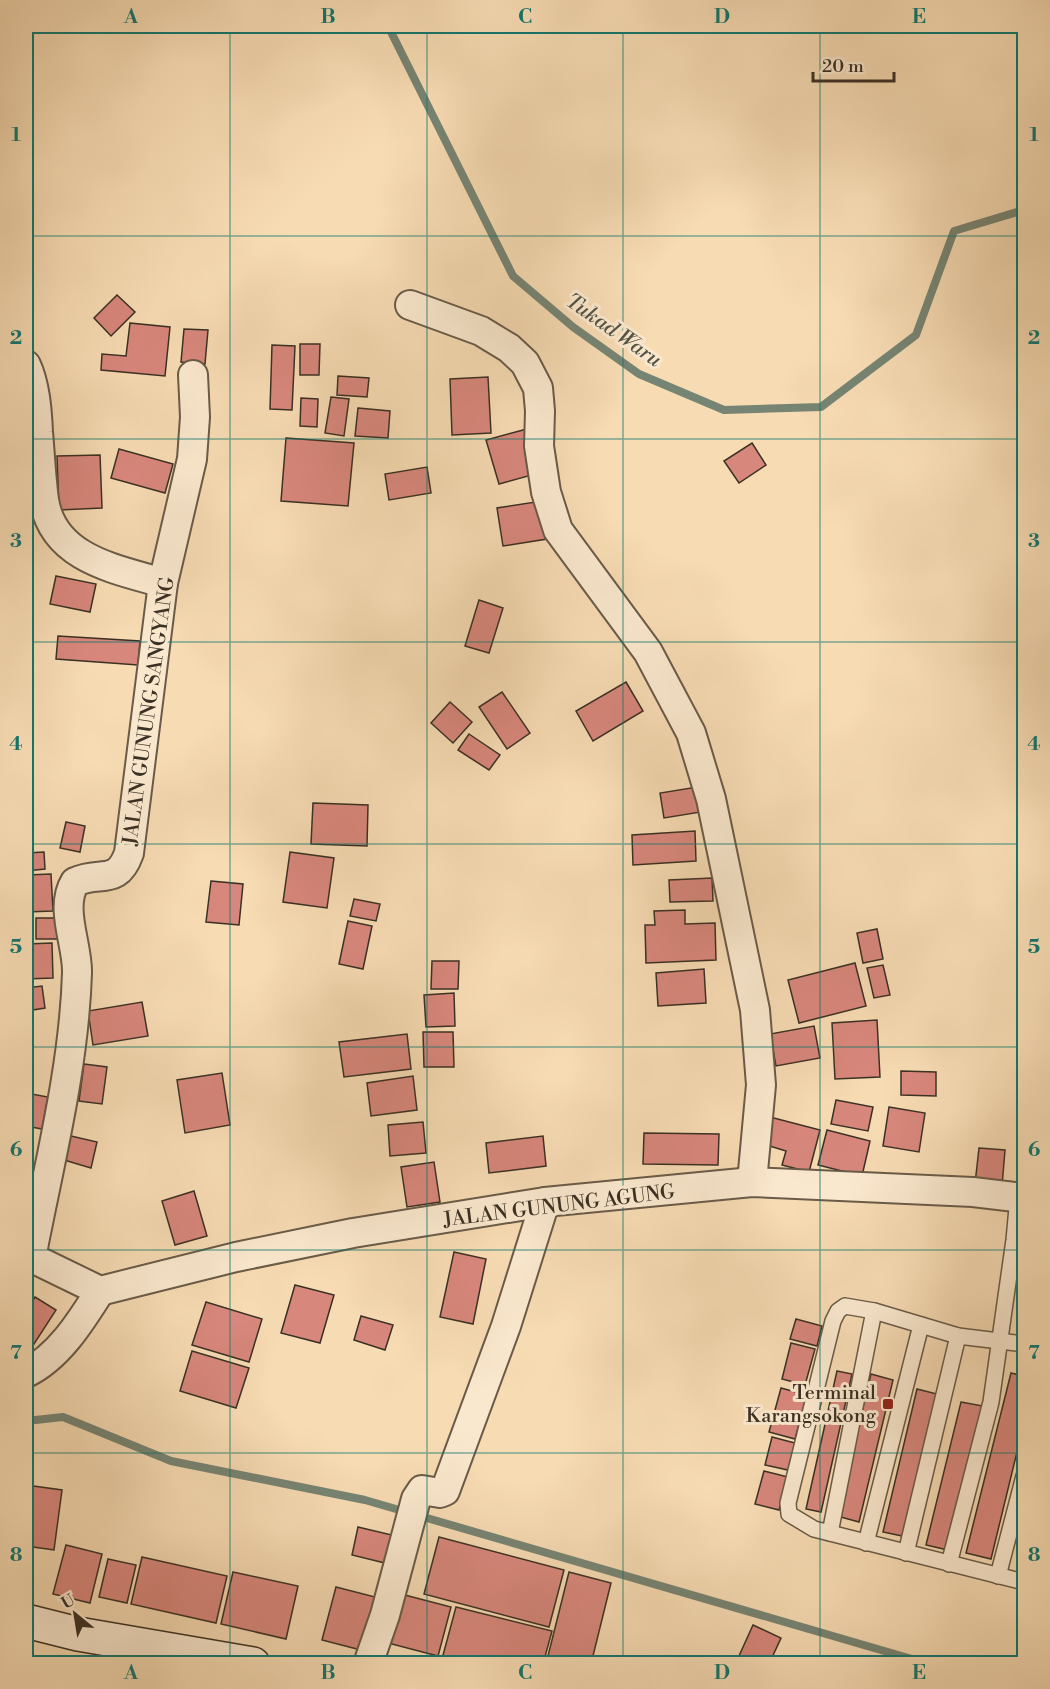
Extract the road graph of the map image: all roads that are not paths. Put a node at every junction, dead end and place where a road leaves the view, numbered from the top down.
1 (410, 305) dead end
2 (26, 365) edge
3 (193, 375) dead end
4 (163, 584) junction
5 (752, 1182) junction
6 (1021, 1198) edge
7 (545, 1202) junction
8 (28, 1256) edge
9 (100, 1291) junction
10 (874, 1311) junction
11 (921, 1325) junction
12 (958, 1336) junction
13 (1000, 1339) junction
14 (1024, 1344) edge
15 (26, 1373) edge
16 (1024, 1476) edge
17 (830, 1533) junction
18 (866, 1544) junction
19 (906, 1553) junction
20 (949, 1564) junction
21 (998, 1576) junction
22 (1024, 1582) edge
23 (26, 1621) edge
24 (253, 1664) edge
25 (368, 1664) edge

1 - 5 street
2 - 4 street
3 - 4 street, JALAN GUNUNG SANGYANG
4 - 8 street, JALAN GUNUNG SANGYANG
5 - 6 street, JALAN GUNUNG AGUNG
5 - 7 street, JALAN GUNUNG AGUNG
6 - 13 lane
7 - 9 street, JALAN GUNUNG AGUNG
7 - 25 street
8 - 9 street
9 - 15 street
10 - 11 lane
10 - 17 lane
10 - 17 lane
11 - 12 lane
11 - 18 lane
12 - 13 lane
12 - 19 lane
13 - 14 lane
13 - 20 lane
16 - 21 lane
17 - 18 lane
18 - 19 lane
19 - 20 lane
20 - 21 lane
21 - 22 lane
23 - 24 main road

